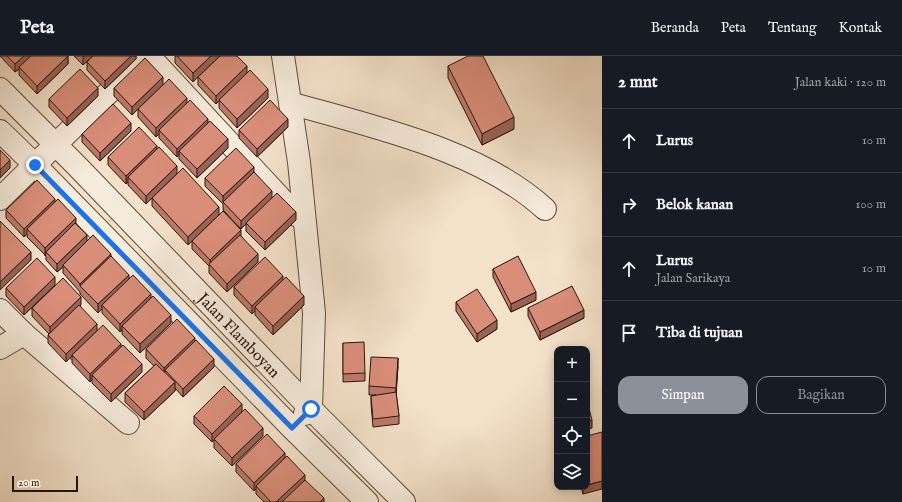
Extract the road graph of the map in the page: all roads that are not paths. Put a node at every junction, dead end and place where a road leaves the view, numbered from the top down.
1 (148, 56) edge
2 (284, 56) edge
3 (0, 89) edge
4 (290, 103) junction
5 (0, 131) edge
6 (56, 145) junction
7 (35, 165) junction
8 (0, 199) edge
9 (545, 209) dead end
10 (305, 225) junction
11 (0, 310) edge
12 (24, 334) junction
13 (0, 348) edge
14 (311, 409) junction
15 (128, 423) dead end
16 (292, 428) junction
17 (367, 502) edge
18 (404, 502) edge

1 - 6 street
1 - 10 street
2 - 4 street
3 - 6 street, Jalan Flamboyan
4 - 9 street
4 - 10 street
5 - 7 street
6 - 7 street
6 - 14 street, Jalan Flamboyan
7 - 8 street
7 - 16 street
10 - 14 street
11 - 12 street
12 - 13 street
12 - 15 street
14 - 16 street
14 - 18 street, Jalan Flamboyan
16 - 17 street

